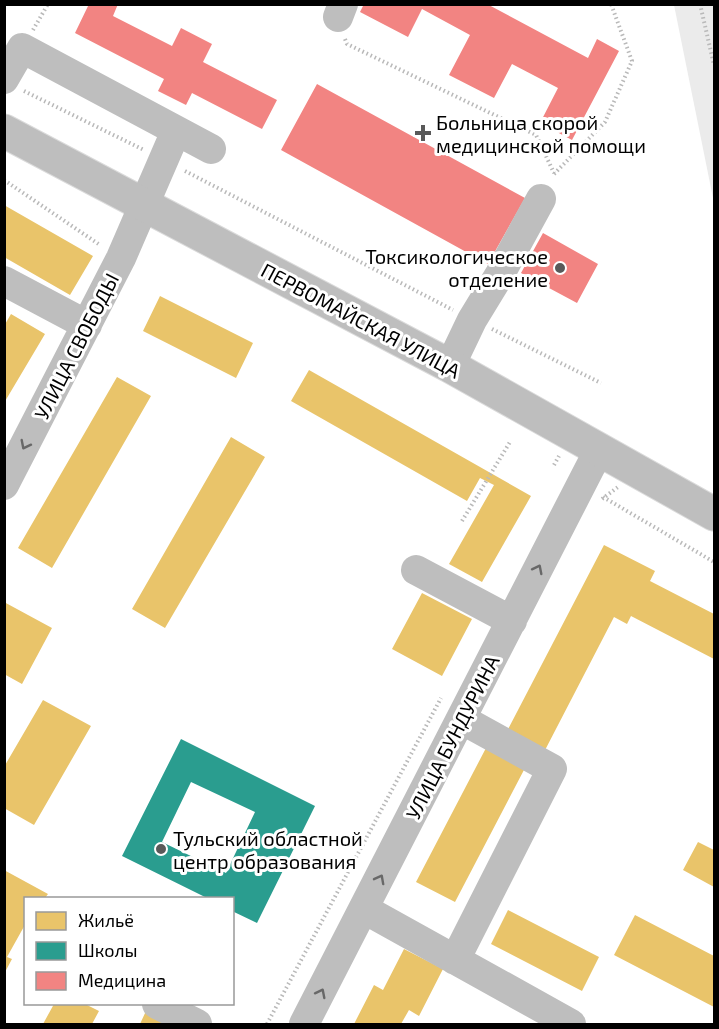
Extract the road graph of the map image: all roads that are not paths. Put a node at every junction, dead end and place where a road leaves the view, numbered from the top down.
1 (10, 83) edge
2 (177, 130) junction
3 (4, 131) edge
4 (211, 148) dead end
5 (548, 186) road end
6 (144, 205) junction
7 (4, 281) edge
8 (87, 325) junction
9 (450, 366) junction
10 (599, 450) junction
11 (4, 485) edge
12 (714, 514) edge
13 (416, 570) dead end
14 (512, 621) junction
15 (461, 719) junction
16 (364, 909) junction
17 (455, 960) junction
18 (159, 1005) edge
19 (197, 1024) edge
20 (304, 1024) edge
21 (570, 1024) edge

1 - 2 street
2 - 4 street
2 - 6 street, УЛИЦА СВОБОДЫ
3 - 6 main road, ПЕРВОМАЙСКАЯ УЛИЦА
5 - 9 street
6 - 8 street, УЛИЦА СВОБОДЫ
6 - 9 main road, ПЕРВОМАЙСКАЯ УЛИЦА
7 - 8 street
8 -> 11 street, УЛИЦА СВОБОДЫ
9 - 10 main road, ПЕРВОМАЙСКАЯ УЛИЦА
10 - 12 main road, ПЕРВОМАЙСКАЯ УЛИЦА
14 -> 10 street, УЛИЦА БУНДУРИНА
13 - 14 street
14 - 15 street, УЛИЦА БУНДУРИНА
16 -> 15 street, УЛИЦА БУНДУРИНА
15 - 17 street
16 - 17 street
20 -> 16 street, УЛИЦА БУНДУРИНА
17 - 21 street
18 - 19 street

